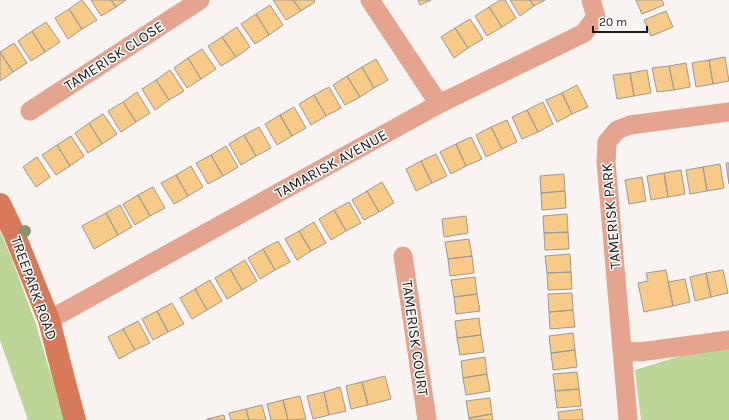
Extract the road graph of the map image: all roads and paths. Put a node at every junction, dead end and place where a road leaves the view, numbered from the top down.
1 (200, 0) edge
2 (370, 0) edge
3 (591, 0) edge
4 (439, 104) junction
5 (30, 111) dead end
6 (729, 112) edge
7 (0, 204) edge
8 (403, 256) dead end
9 (49, 320) junction
10 (729, 340) edge
11 (622, 351) junction
12 (75, 420) edge
13 (427, 420) edge
14 (628, 420) edge

1 - 5 street, TAMERISK CLOSE
2 - 4 street
3 - 4 street, TAMARISK AVENUE
4 - 9 street, TAMARISK AVENUE
6 - 11 street, TAMERISK PARK
7 - 9 street, TREEPARK ROAD
8 - 13 street, TAMERISK COURT
9 - 12 street, TREEPARK ROAD
10 - 11 street
11 - 14 street, TAMERISK PARK

